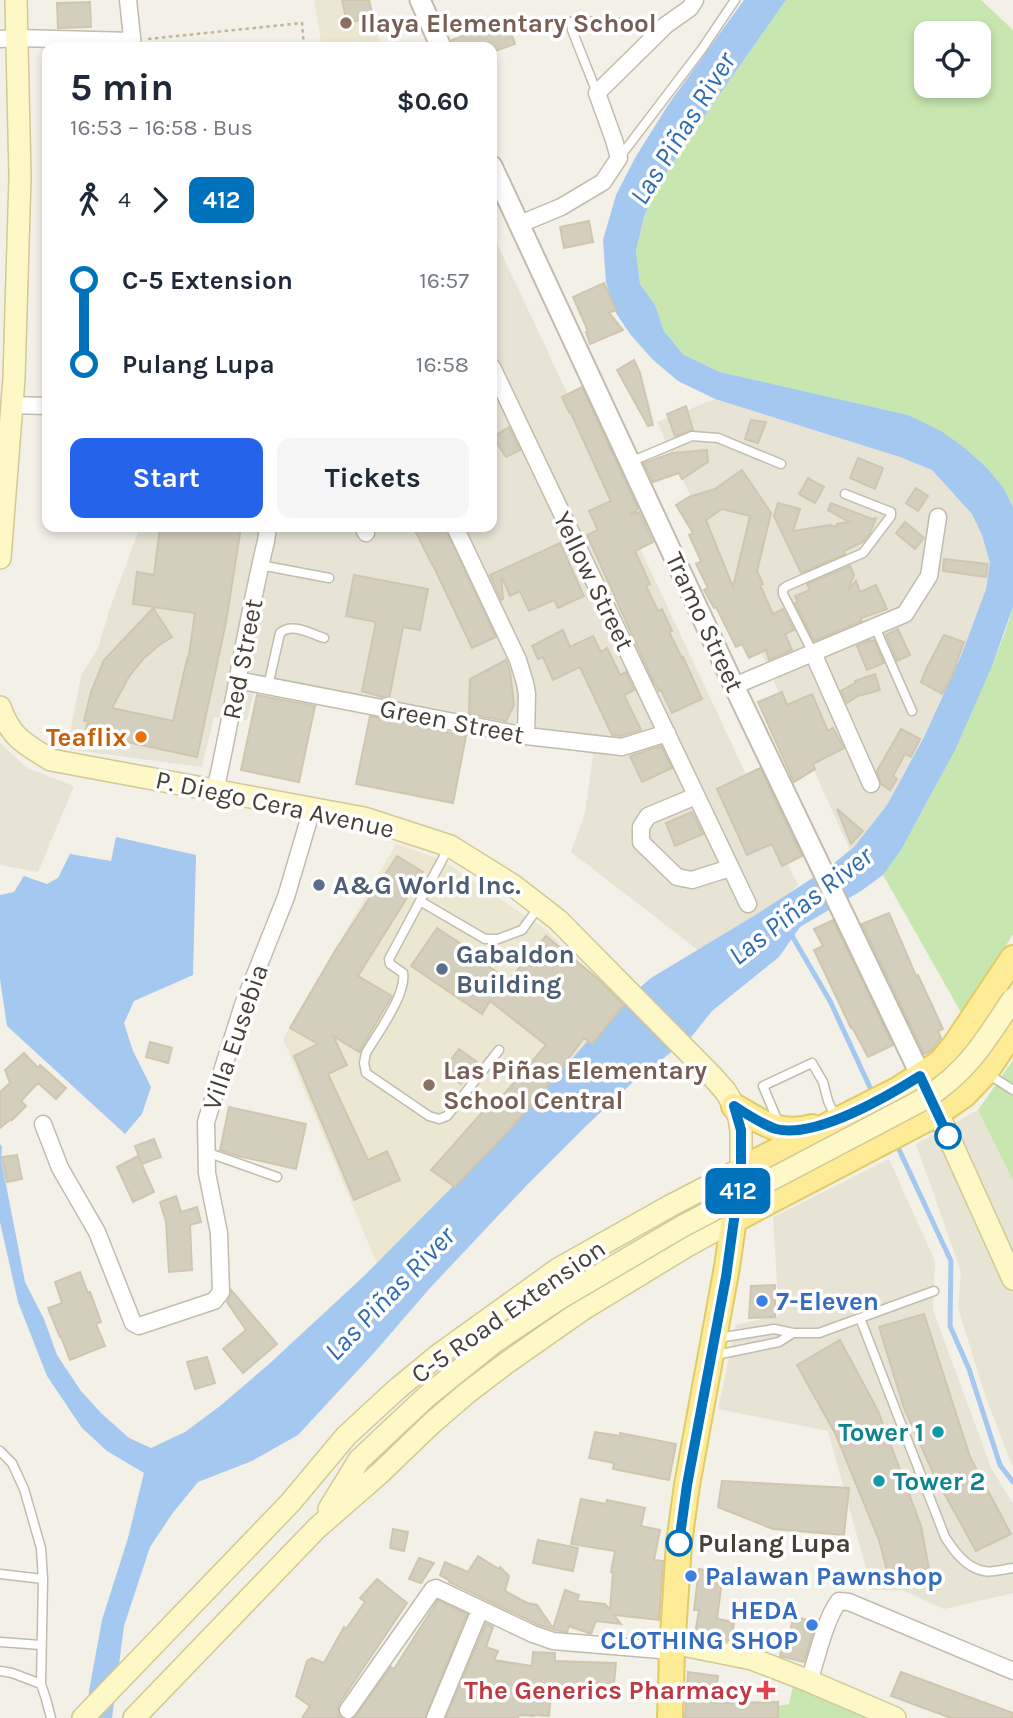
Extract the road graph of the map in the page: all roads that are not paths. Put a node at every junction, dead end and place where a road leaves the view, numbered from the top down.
1 (16, 0) edge
2 (128, 0) edge
3 (420, 0) edge
4 (695, 0) edge
5 (735, 0) edge
6 (666, 25) junction
7 (9, 38) edge
8 (91, 42) edge
9 (132, 42) edge
10 (433, 42) edge
11 (597, 93) junction
12 (619, 158) junction
13 (497, 178) edge
14 (520, 224) junction
15 (497, 377) edge
16 (42, 407) edge
17 (7, 416) edge
18 (630, 461) junction
19 (781, 464) dead end
20 (845, 494) dead end
21 (938, 517) dead end
22 (268, 532) edge
23 (457, 532) edge
24 (0, 558) edge
25 (260, 565) junction
26 (329, 578) dead end
27 (875, 627) junction
28 (324, 638) dead end
29 (813, 653) junction
30 (237, 680) junction
31 (268, 686) junction
32 (734, 686) junction
33 (912, 711) dead end
34 (2, 717) edge
35 (667, 733) junction
36 (526, 736) junction
37 (871, 784) dead end
38 (215, 791) junction
39 (696, 796) junction
40 (312, 809) junction
41 (450, 846) junction
42 (730, 868) junction
43 (420, 901) junction
44 (748, 904) dead end
45 (540, 906) junction
46 (1013, 957) edge
47 (1013, 999) edge
48 (1013, 1031) edge
49 (499, 1050) dead end
50 (985, 1073) junction
51 (920, 1076) junction
52 (1013, 1090) edge
53 (734, 1106) junction
54 (938, 1113) junction
55 (838, 1119) junction
56 (43, 1124) dead end
57 (782, 1130) junction
58 (206, 1152) junction
59 (741, 1169) junction
60 (276, 1177) dead end
61 (734, 1220) junction
62 (1013, 1279) edge
63 (934, 1291) dead end
64 (860, 1318) junction
65 (793, 1333) junction
66 (713, 1347) junction
67 (0, 1451) edge
68 (359, 1460) junction
69 (290, 1503) junction
70 (317, 1528) junction
71 (1013, 1567) edge
72 (0, 1574) edge
73 (43, 1579) junction
74 (480, 1610) junction
75 (0, 1642) edge
76 (41, 1645) junction
77 (672, 1647) junction
78 (0, 1671) edge
79 (1013, 1671) edge
80 (810, 1681) junction
81 (41, 1684) junction
82 (348, 1710) dead end
83 (51, 1718) edge
84 (83, 1718) edge
85 (134, 1718) edge
86 (435, 1718) edge
87 (670, 1718) edge
88 (895, 1718) edge

1 - 7 main road
2 - 9 street
3 - 10 street
4 - 6 street
5 - 12 lane
6 - 11 street
6 - 11 lane
7 - 8 street
7 - 17 main road
11 - 12 street
12 - 14 street
13 - 14 street, Tramo Street
14 - 18 street, Tramo Street
15 - 35 street, Yellow Street
16 - 17 street
17 - 24 main road
18 - 19 lane
18 - 32 street, Tramo Street
20 - 29 lane
21 - 27 street
22 - 25 street, Red Street
23 - 36 street
25 - 26 lane
25 - 30 street, Red Street
27 - 29 street
27 - 33 lane
28 - 31 lane
29 - 32 street
29 - 37 street
30 - 31 street, Green Street
30 - 38 street, Red Street
31 - 36 street, Green Street
32 - 51 street, Tramo Street
34 - 38 main road, P. Diego Cera Avenue
35 - 36 street, Green Street
35 - 39 street, Yellow Street
38 - 40 main road, P. Diego Cera Avenue
39 - 42 street, Yellow Street
39 - 42 street
40 - 41 main road, P. Diego Cera Avenue
40 - 58 street, Villa Eusebia
41 - 43 lane
41 - 45 main road, P. Diego Cera Avenue
42 - 44 street, Yellow Street
43 - 45 lane
43 - 49 lane
45 - 53 main road, P. Diego Cera Avenue
46 - 51 main road, C-5 Road Extension
47 - 68 main road, C-5 Road Extension, bridge
48 - 50 main road, C-5 Road Extension
50 - 52 lane
50 - 54 main road, C-5 Road Extension
51 - 54 main road
51 - 55 main road, C-5 Road Extension
53 - 57 main road
53 - 59 main road, P. Diego Cera Avenue
54 - 61 main road, C-5 Road Extension
54 - 62 main road
55 - 57 main road
55 - 57 lane
55 - 59 main road, C-5 Road Extension
56 - 58 street, Villa Eusebia
58 - 60 lane
59 - 61 main road, P. Diego Cera Avenue
59 - 69 main road, C-5 Road Extension
61 - 66 main road, P. Diego Cera Avenue
61 - 70 main road, C-5 Road Extension
63 - 64 lane
64 - 65 lane
64 - 71 lane
65 - 66 lane
65 - 66 lane
66 - 77 main road, P. Diego Cera Avenue
67 - 73 lane
68 - 69 main road, C-5 Road Extension
68 - 70 main road, C-5 Road Extension
69 - 84 main road, C-5 Road Extension
70 - 85 main road, C-5 Road Extension
72 - 73 lane
73 - 76 lane
74 - 77 street
74 - 82 street
74 - 86 street
75 - 76 lane
76 - 81 lane
77 - 80 main road
77 - 87 main road, P. Diego Cera Avenue
78 - 81 lane
79 - 80 street
80 - 88 main road
81 - 83 lane

